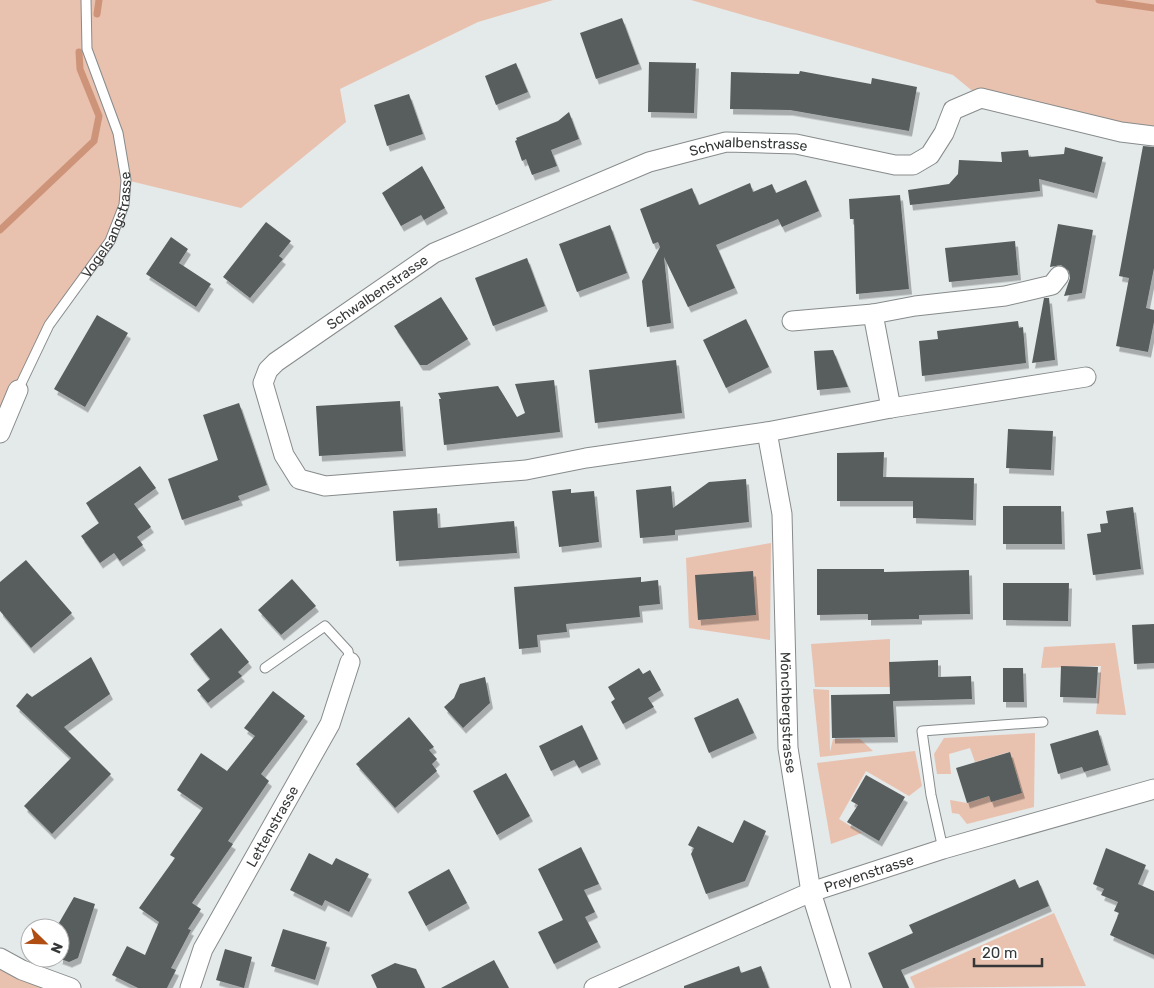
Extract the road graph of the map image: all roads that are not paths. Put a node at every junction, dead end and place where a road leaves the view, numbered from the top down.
1 (86, 0) edge
2 (1154, 136) edge
3 (1059, 276) dead end
4 (873, 314) junction
5 (792, 321) dead end
6 (1086, 377) dead end
7 (18, 390) joint
8 (892, 408) junction
9 (767, 432) junction
10 (0, 433) edge
11 (350, 662) joint
12 (265, 668) dead end
13 (1043, 722) dead end
14 (1154, 788) edge
15 (942, 849) junction
16 (811, 892) junction
17 (0, 958) edge
18 (71, 988) edge
19 (190, 988) edge
20 (594, 988) edge
21 (841, 988) edge

1 - 7 lane, Vogelsangstrasse
2 - 9 street, Schwalbenstrasse
3 - 4 street
4 - 5 street
4 - 8 street
6 - 8 street, Schwalbenstrasse
7 - 10 street, Vogelsangstrasse
8 - 9 street, Schwalbenstrasse
9 - 16 street, Mönchbergstrasse
11 - 12 lane
11 - 19 street, Lettenstrasse
13 - 15 lane
14 - 15 street, Preyenstrasse
15 - 16 street, Preyenstrasse
16 - 20 street, Preyenstrasse
16 - 21 street, Mönchbergstrasse
17 - 18 street

